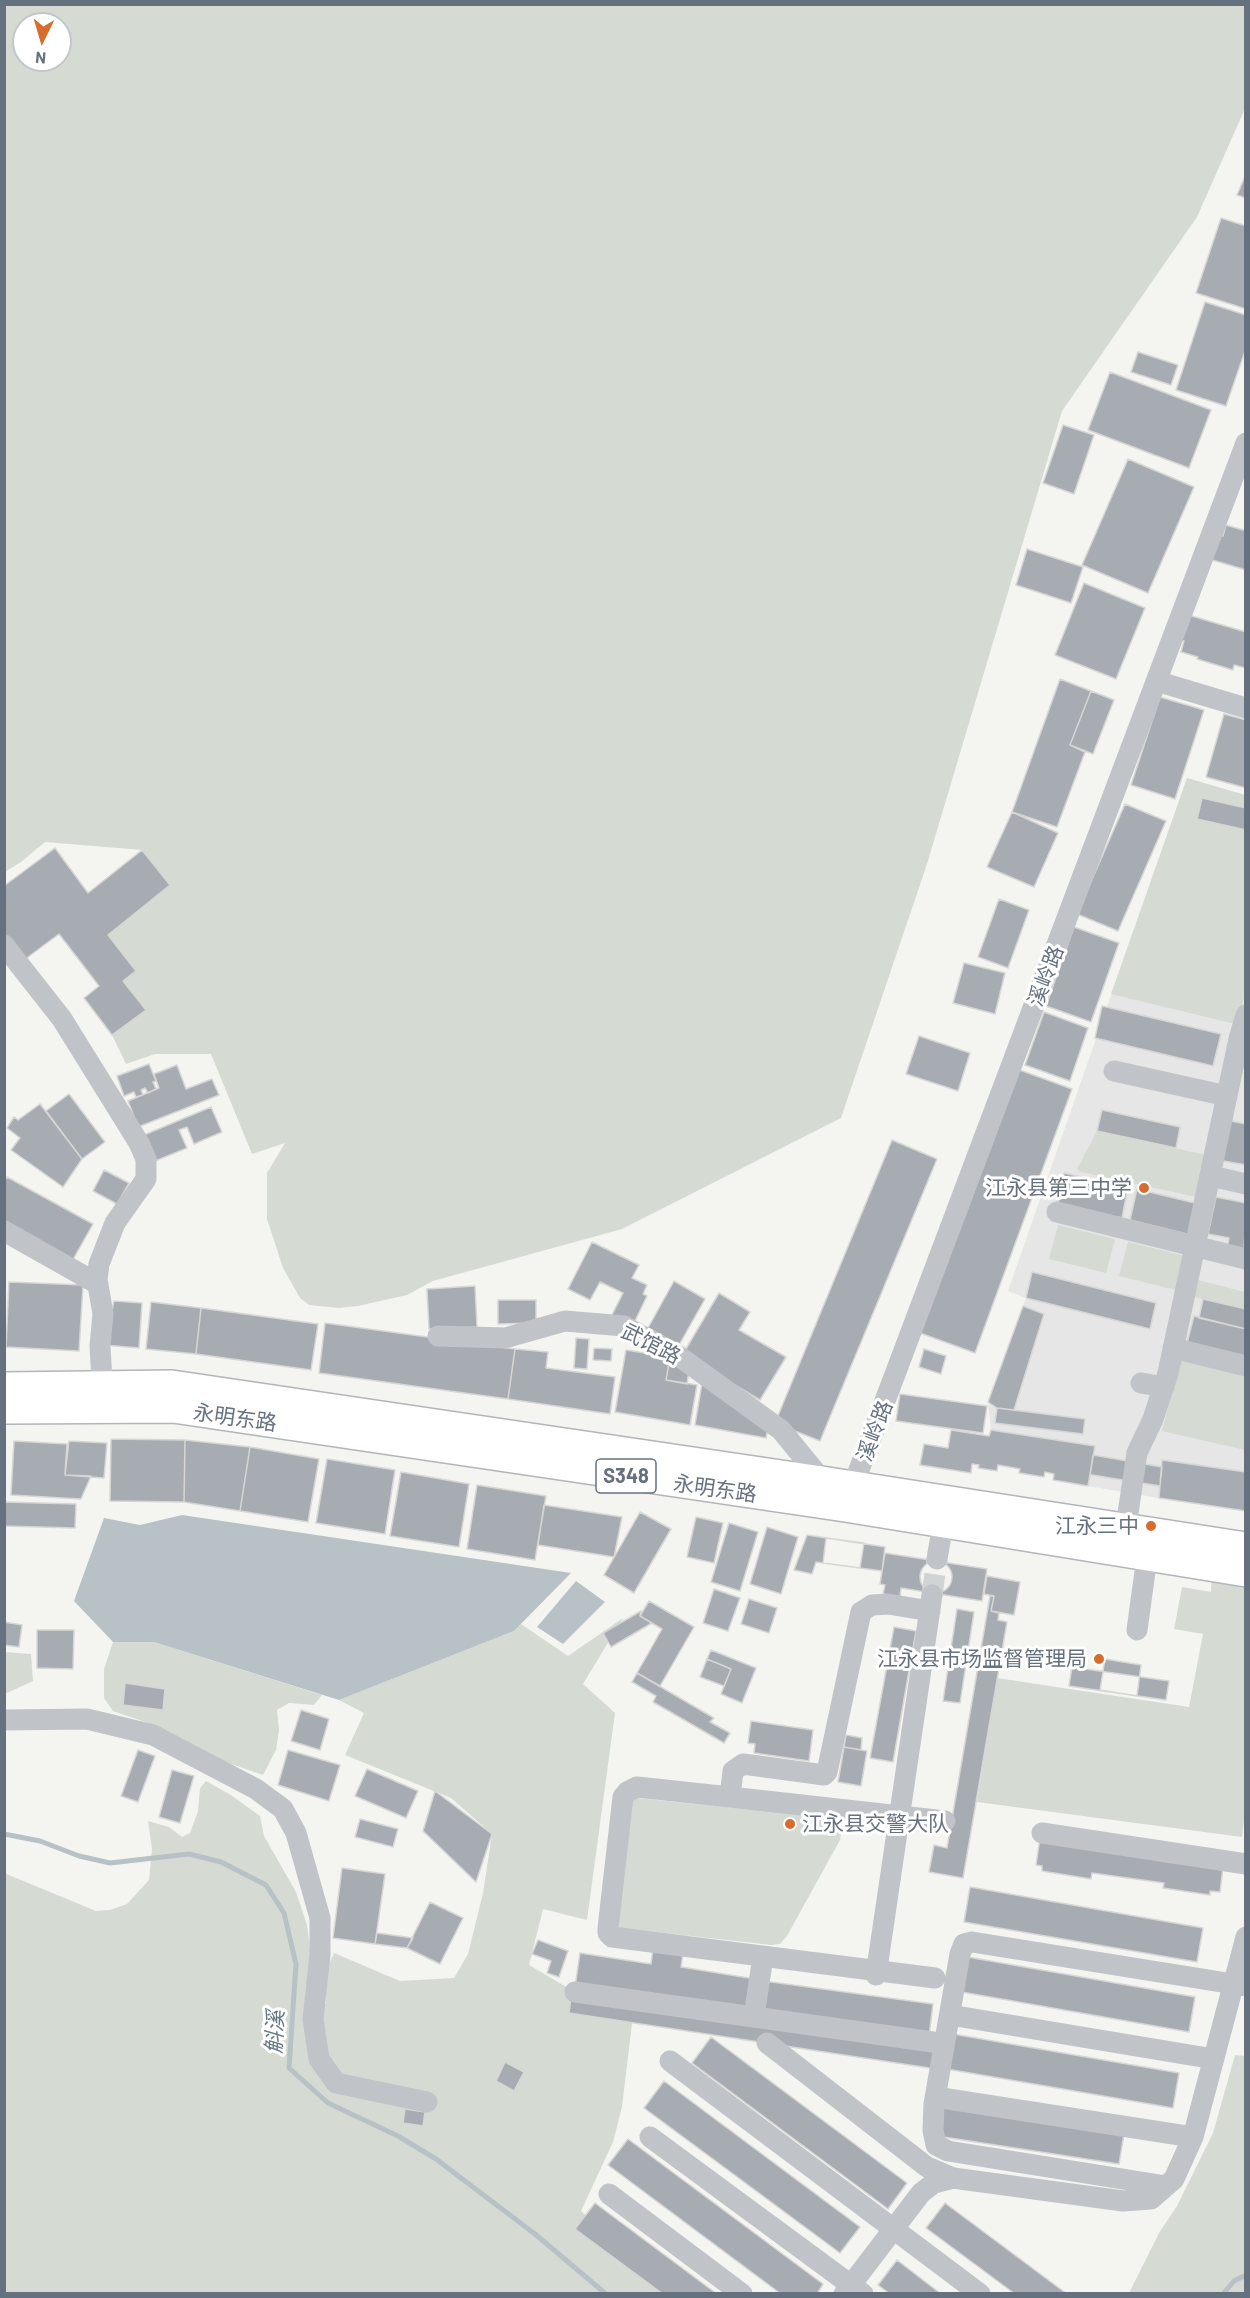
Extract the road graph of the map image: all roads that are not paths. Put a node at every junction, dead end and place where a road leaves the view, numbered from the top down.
1 (1245, 443) edge
2 (1156, 681) junction
3 (1245, 708) edge
4 (4, 945) edge
5 (1245, 1015) edge
6 (1114, 1071) dead end
7 (1235, 1084) edge
8 (1211, 1176) junction
9 (1245, 1184) edge
10 (1057, 1212) dead end
11 (4, 1231) edge
12 (1195, 1247) junction
13 (1245, 1259) edge
14 (98, 1284) junction
15 (438, 1336) dead end
16 (1173, 1348) junction
17 (1245, 1366) edge
18 (1142, 1383) dead end
19 (4, 1386) edge
20 (1164, 1387) junction
21 (103, 1397) junction
22 (4, 1410) edge
23 (822, 1480) junction
24 (850, 1496) junction
25 (943, 1524) junction
26 (1132, 1546) junction
27 (1245, 1546) edge
28 (938, 1559) tunnel mouth
29 (1245, 1573) edge
30 (1137, 1630) dead end
31 (4, 1720) edge
32 (730, 1797) junction
33 (899, 1816) junction
34 (945, 1821) dead end
35 (1042, 1833) dead end
36 (1245, 1864) edge
37 (1245, 1937) edge
38 (763, 1956) junction
39 (876, 1972) junction
40 (935, 1978) dead end
41 (1239, 1985) edge
42 (575, 1992) dead end
43 (950, 2014) junction
44 (754, 2018) junction
45 (933, 2042) dead end
46 (767, 2043) dead end
47 (1214, 2059) junction
48 (670, 2061) dead end
49 (935, 2097) junction
50 (427, 2102) dead end
51 (650, 2137) dead end
52 (1193, 2137) junction
53 (953, 2178) junction
54 (1166, 2186) junction
55 (609, 2194) dead end
56 (893, 2229) junction
57 (852, 2290) edge
58 (742, 2294) edge
59 (980, 2294) edge

1 - 2 street, 溪岭路
2 - 3 street
2 - 24 street, 溪岭路
4 - 14 street
5 - 7 street
6 - 7 street
7 - 8 street
8 - 9 street
8 - 12 street
10 - 12 street
11 - 14 street
12 - 13 street
12 - 16 street
14 - 21 street
15 - 23 street, 武馆路
16 - 17 street
16 - 20 street
18 - 20 street
19 - 21 main road, 永明东路 / S348
20 - 26 street
21 - 22 main road, 永明东路 / S348
21 - 23 main road, 永明东路 / S348
21 - 24 main road, 永明东路 / S348
23 - 24 main road, 永明东路 / S348
24 - 25 main road, 永明东路 / S348
24 - 26 main road, 永明东路 / S348
25 - 26 main road, 永明东路 / S348
25 - 28 street
26 - 27 main road, 永明东路 / S348
26 - 29 main road, 永明东路 / S348
26 - 30 street
31 - 50 street
32 - 33 street
32 - 33 street
32 - 38 street
33 - 34 street
33 - 39 street
35 - 36 street
37 - 41 street
38 - 39 street
38 - 44 street
39 - 40 street
41 - 43 street
41 - 47 street
42 - 44 street
43 - 47 street
43 - 49 street
44 - 45 street
46 - 53 street
47 - 52 street
48 - 56 street
49 - 52 street
49 - 54 street
51 - 57 street
52 - 54 street
53 - 54 street
53 - 56 street
55 - 58 street
56 - 57 street
56 - 59 street

